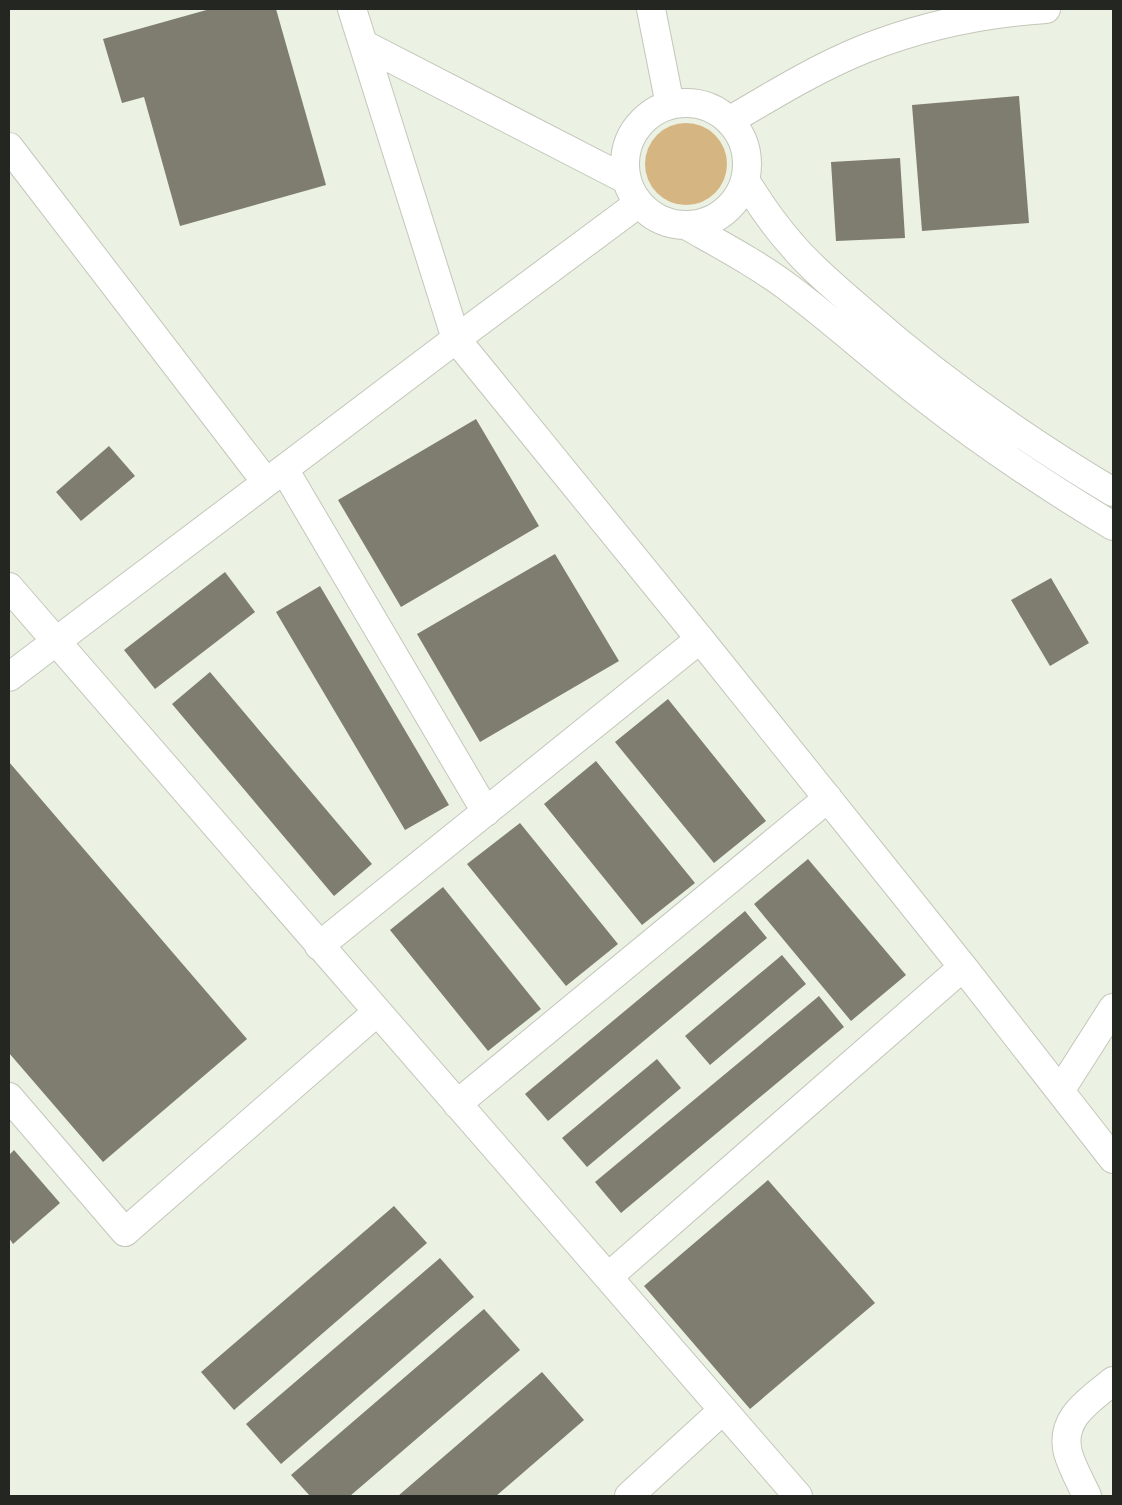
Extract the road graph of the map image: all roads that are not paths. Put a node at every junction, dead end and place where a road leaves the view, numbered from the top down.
1 (352, 9) edge
2 (651, 9) edge
3 (1046, 9) edge
4 (363, 44) junction
5 (670, 105) junction
6 (729, 121) junction
7 (9, 147) edge
8 (745, 180) junction
9 (633, 191) junction
10 (686, 225) junction
11 (456, 339) junction
12 (275, 476) junction
13 (1113, 492) edge
14 (1113, 526) edge
15 (9, 587) edge
16 (700, 639) junction
17 (56, 642) junction
18 (9, 677) edge
19 (828, 798) junction
20 (486, 812) junction
21 (319, 946) junction
22 (963, 967) junction
23 (1113, 1008) edge
24 (377, 1012) junction
25 (1060, 1091) junction
26 (9, 1097) edge
27 (457, 1104) junction
28 (1113, 1159) edge
29 (608, 1277) junction
30 (1113, 1382) edge
31 (723, 1410) junction
32 (629, 1496) edge
33 (798, 1496) edge
34 (1087, 1496) edge

1 - 4 street
2 - 5 street
3 - 6 street
4 - 9 street
4 - 11 street
5 - 6 street
5 - 9 street
6 - 8 street
7 - 12 street
8 - 10 street
8 - 13 street
9 - 10 street
9 - 11 street
10 - 14 street
11 - 12 street
11 - 16 street
12 - 17 street
12 - 20 street
15 - 17 street
16 - 19 street
16 - 20 street
17 - 18 street
17 - 21 street
19 - 22 street
19 - 27 street
20 - 21 street
21 - 24 street
22 - 25 street
22 - 29 street
23 - 25 street
24 - 26 street
24 - 27 street
25 - 28 street
27 - 29 street
29 - 31 street
30 - 34 street
31 - 32 street
31 - 33 street

